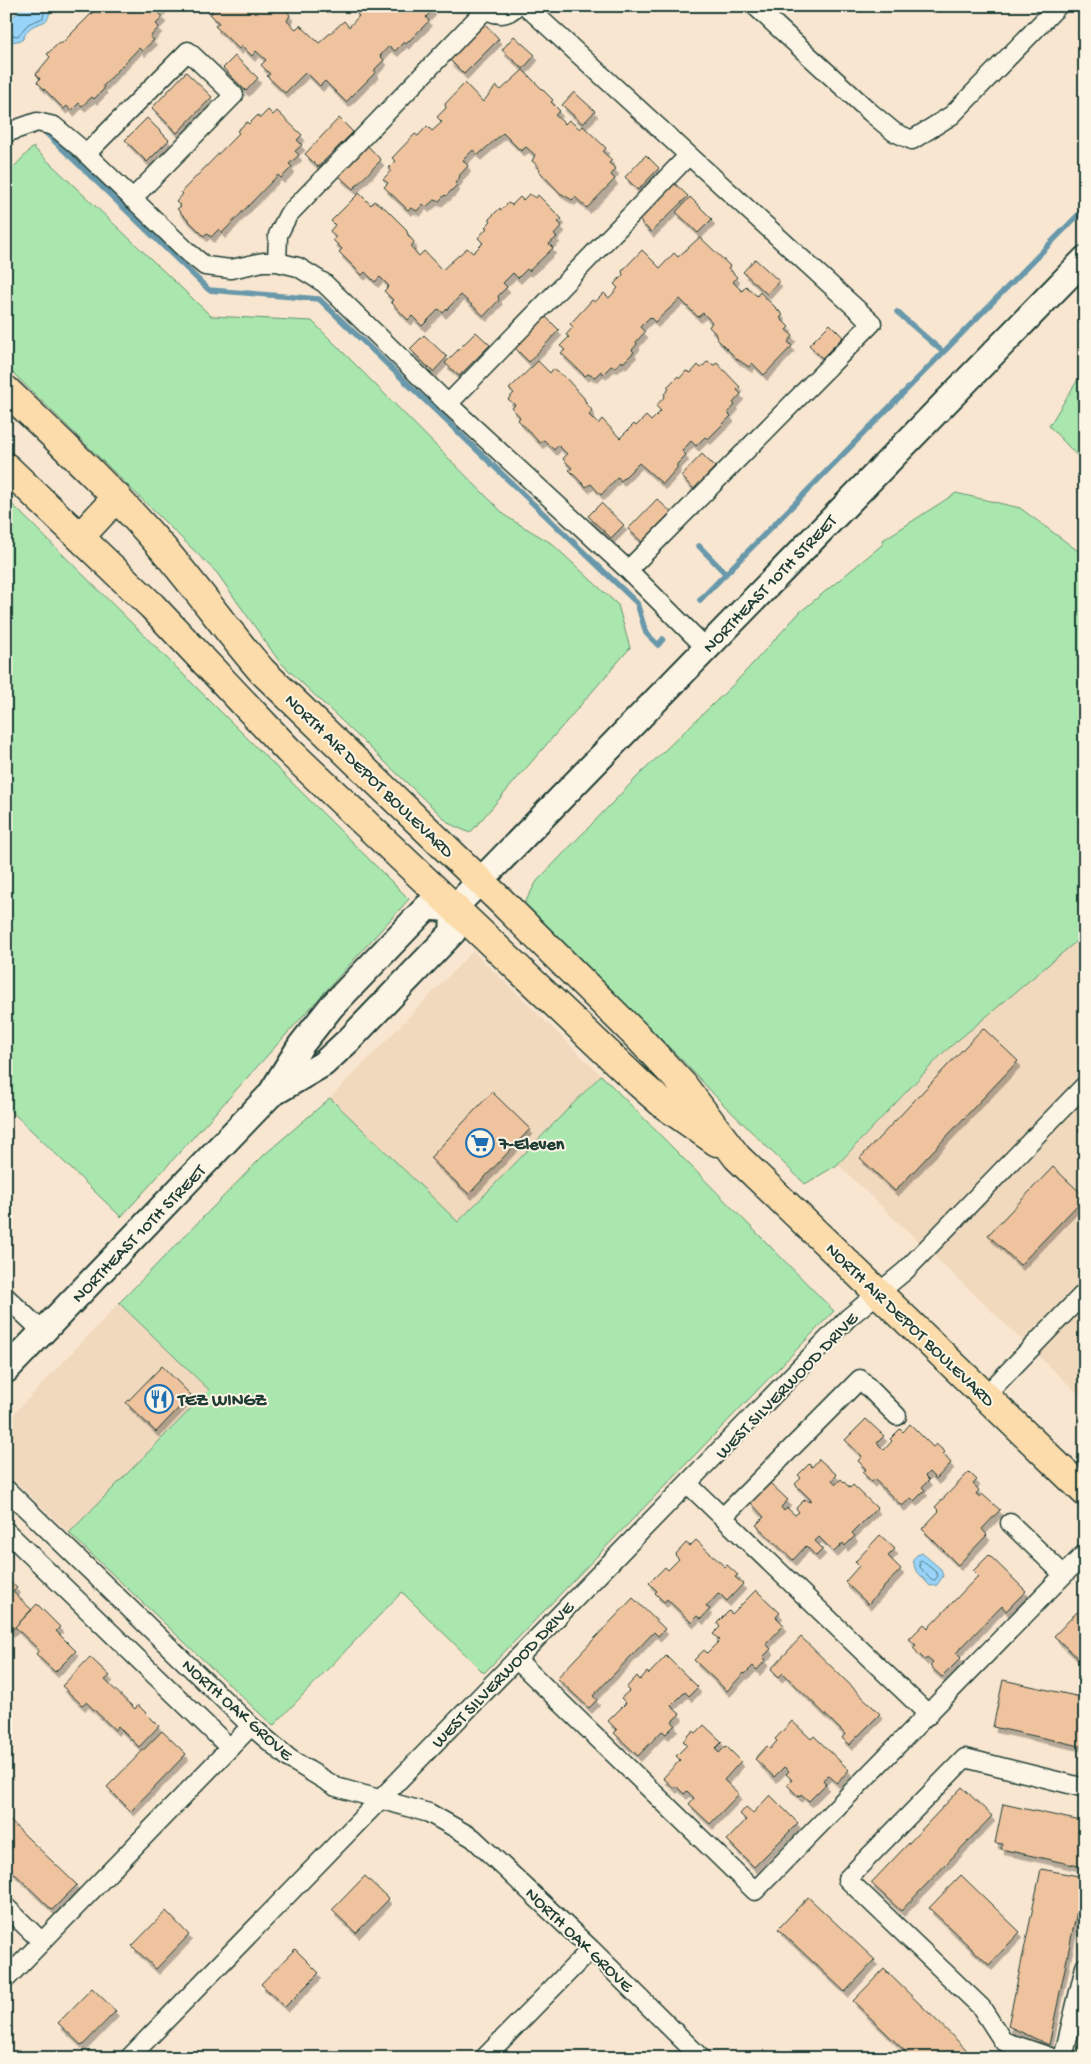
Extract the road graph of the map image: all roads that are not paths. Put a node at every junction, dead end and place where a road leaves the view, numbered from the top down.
1 (516, 6) edge
2 (526, 6) edge
3 (756, 6) edge
4 (1058, 6) edge
5 (485, 8) edge
6 (6, 133) edge
7 (86, 154) junction
8 (690, 155) junction
9 (132, 198) junction
10 (1085, 259) edge
11 (277, 262) junction
12 (6, 390) edge
13 (448, 404) junction
14 (6, 467) edge
15 (117, 497) junction
16 (80, 537) junction
17 (628, 570) junction
18 (706, 648) junction
19 (480, 881) junction
20 (453, 908) junction
21 (1085, 1085) edge
22 (270, 1095) junction
23 (738, 1157) junction
24 (1085, 1292) edge
25 (878, 1293) junction
26 (6, 1296) edge
27 (43, 1332) junction
28 (6, 1370) edge
29 (985, 1396) junction
30 (897, 1416) dead end
31 (688, 1484) junction
32 (6, 1489) edge
33 (1085, 1492) edge
34 (723, 1517) junction
35 (1010, 1523) dead end
36 (6, 1531) edge
37 (1085, 1553) edge
38 (1064, 1575) junction
39 (516, 1659) junction
40 (929, 1714) junction
41 (252, 1726) junction
42 (230, 1748) junction
43 (1085, 1788) edge
44 (380, 1800) junction
45 (6, 1907) edge
46 (42, 1942) junction
47 (591, 1949) junction
48 (1085, 1968) edge
49 (6, 1979) edge
50 (129, 2058) edge
51 (484, 2058) edge
52 (702, 2058) edge
53 (1053, 2058) edge
54 (1063, 2058) edge

1 - 5 street
2 - 8 street
3 - 4 street
5 - 11 street
6 - 7 street
7 - 9 street
7 - 9 street
8 - 13 street
8 - 17 street
9 - 11 street
10 - 18 main road, NORTHEAST 10TH STREET
11 - 13 street
12 - 15 main road, NORTH AIR DEPOT BOULEVARD
13 - 17 street
14 - 16 main road, NORTH AIR DEPOT BOULEVARD
15 - 16 main road
15 - 19 main road, NORTH AIR DEPOT BOULEVARD
16 - 20 main road, NORTH AIR DEPOT BOULEVARD
17 - 18 street
18 - 19 main road, NORTHEAST 10TH STREET
19 - 20 main road, NORTHEAST 10TH STREET
19 - 23 main road, NORTH AIR DEPOT BOULEVARD
20 - 22 main road, NORTHEAST 10TH STREET
20 - 22 main road, NORTHEAST 10TH STREET
20 - 23 main road, NORTH AIR DEPOT BOULEVARD
21 - 25 street, WEST SILVERWOOD DRIVE
22 - 27 main road, NORTHEAST 10TH STREET
23 - 25 main road, NORTH AIR DEPOT BOULEVARD
24 - 29 street
25 - 29 main road, NORTH AIR DEPOT BOULEVARD
25 - 31 street, WEST SILVERWOOD DRIVE
26 - 27 street
27 - 28 main road, NORTHEAST 10TH STREET
29 - 33 main road, NORTH AIR DEPOT BOULEVARD
30 - 34 street
31 - 34 street
31 - 39 street, WEST SILVERWOOD DRIVE
32 - 41 street, NORTH OAK GROVE
34 - 40 street
35 - 38 street
36 - 42 street
37 - 38 street
38 - 40 street
39 - 40 street
39 - 44 street, WEST SILVERWOOD DRIVE
41 - 42 street
41 - 44 street, NORTH OAK GROVE
42 - 46 street
43 - 53 street
44 - 47 street, NORTH OAK GROVE
44 - 50 street, WEST SILVERWOOD DRIVE
45 - 46 street
46 - 49 street
47 - 51 street
47 - 52 street, NORTH OAK GROVE
48 - 54 street

